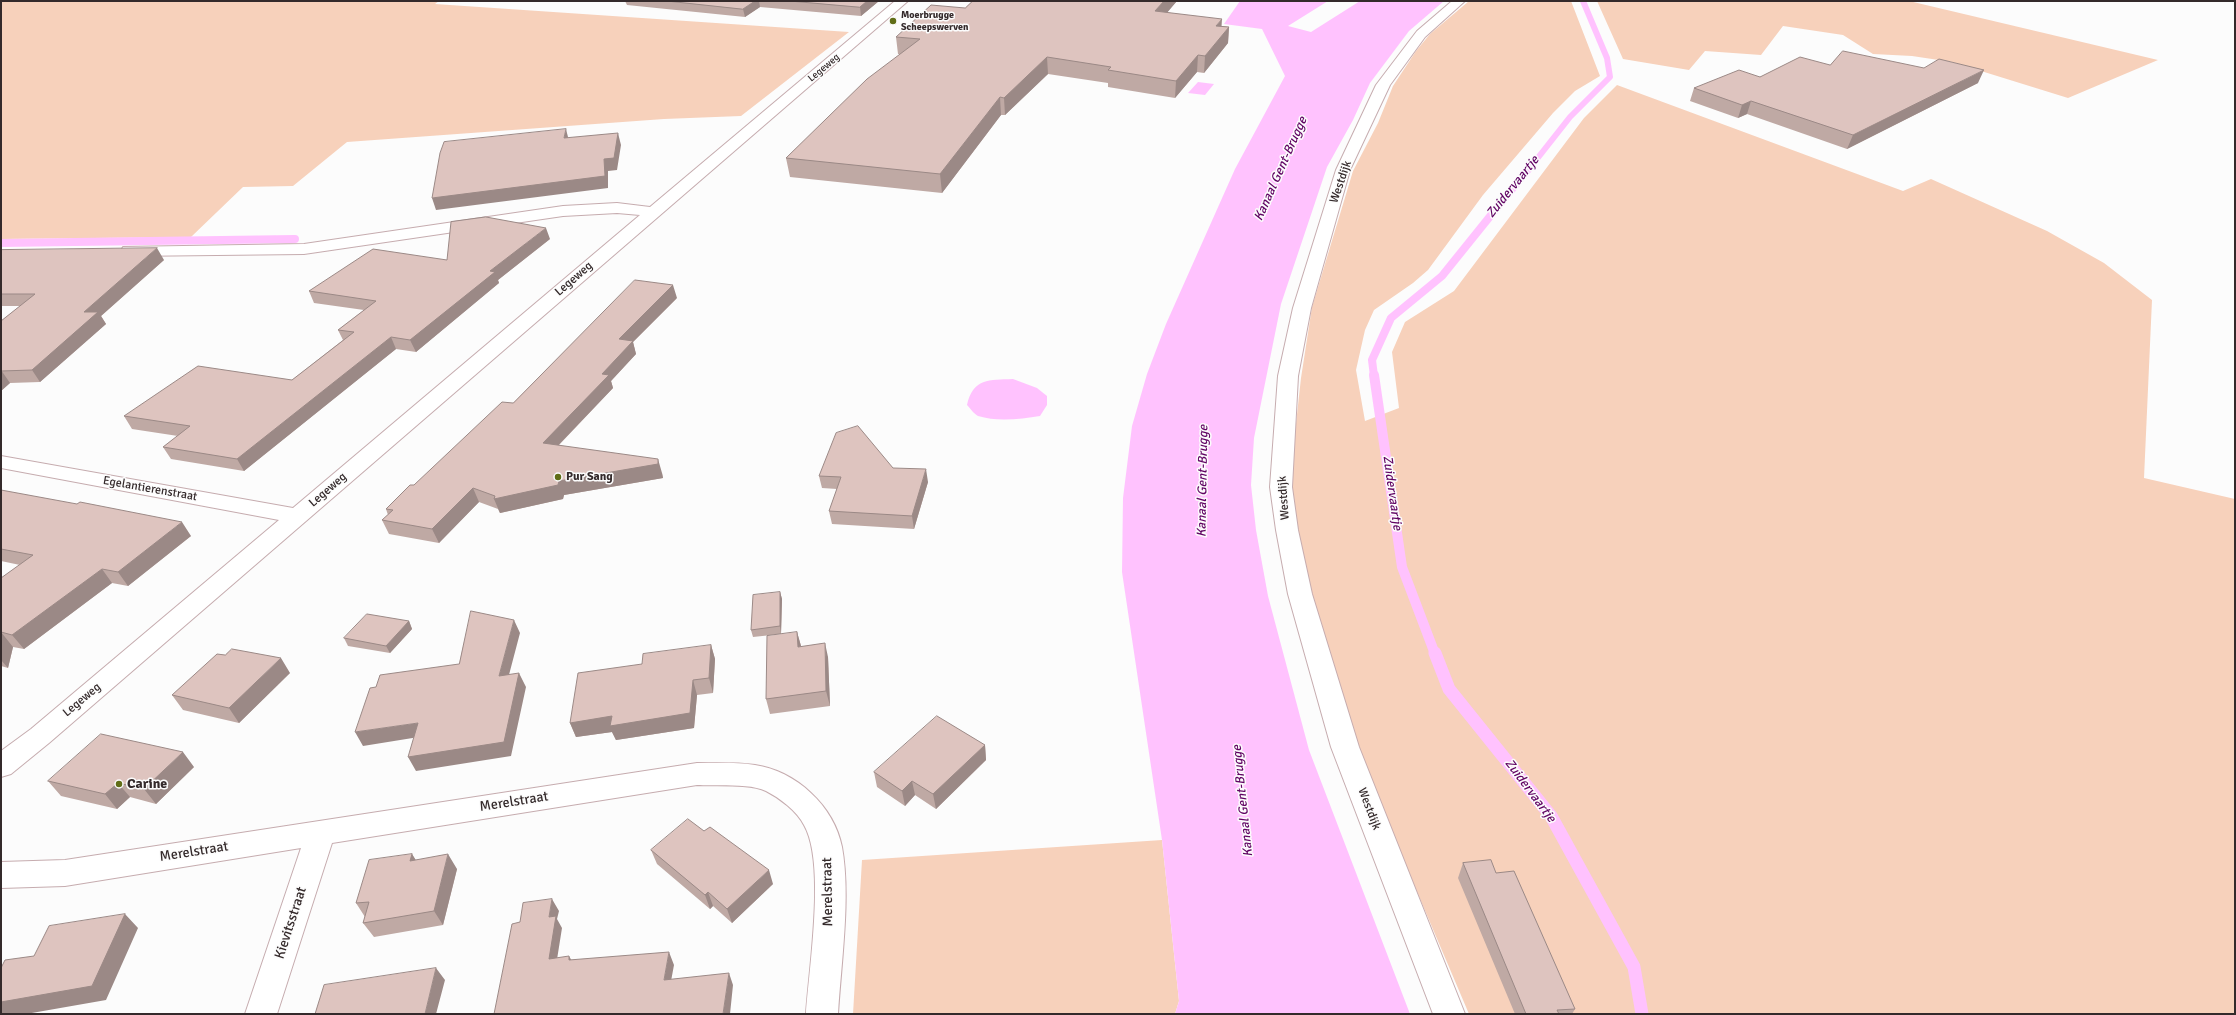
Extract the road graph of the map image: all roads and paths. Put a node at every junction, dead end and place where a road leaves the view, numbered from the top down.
1 (902, 1) edge
2 (1459, 1) edge
3 (653, 212) junction
4 (112, 251) edge
5 (1, 462) edge
6 (298, 516) junction
7 (1, 766) edge
8 (321, 832) junction
9 (1, 875) edge
10 (262, 1014) edge
11 (822, 1014) edge
12 (1449, 1014) edge

1 - 3 street, Legeweg
2 - 12 street, Westdijk
3 - 4 street
3 - 6 street, Legeweg
5 - 6 street, Egelantierenstraat
6 - 7 street, Legeweg
8 - 9 street, Merelstraat
8 - 10 street, Kievitsstraat
8 - 11 street, Merelstraat

